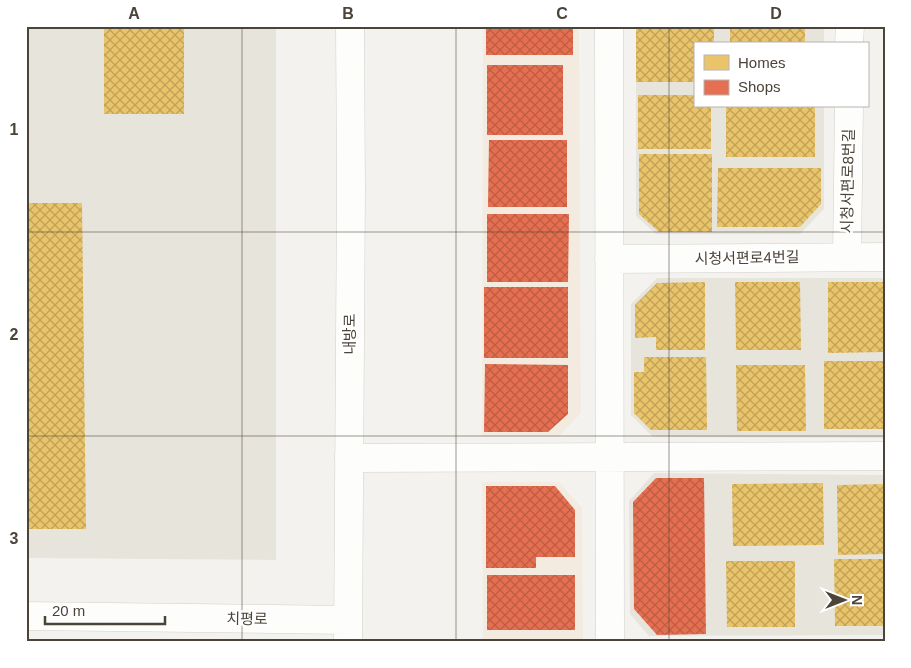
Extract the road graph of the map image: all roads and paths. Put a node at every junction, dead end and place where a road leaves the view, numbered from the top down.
1 (350, 26) edge
2 (609, 26) edge
3 (850, 26) edge
4 (849, 42) edge
5 (849, 108) edge
6 (847, 256) junction
7 (885, 256) edge
8 (609, 259) junction
9 (885, 456) edge
10 (611, 457) junction
11 (349, 458) junction
12 (26, 616) edge
13 (348, 631) edge
14 (610, 642) edge

1 - 11 street, 내방로
2 - 8 street
3 - 4 street
5 - 6 street, 시청서편로8번길
6 - 7 street, 시청서편로4번길
6 - 8 street, 시청서편로4번길
8 - 10 street
9 - 10 street
10 - 11 street
10 - 14 street
11 - 13 street, 내방로
12 - 13 street, 치평로

